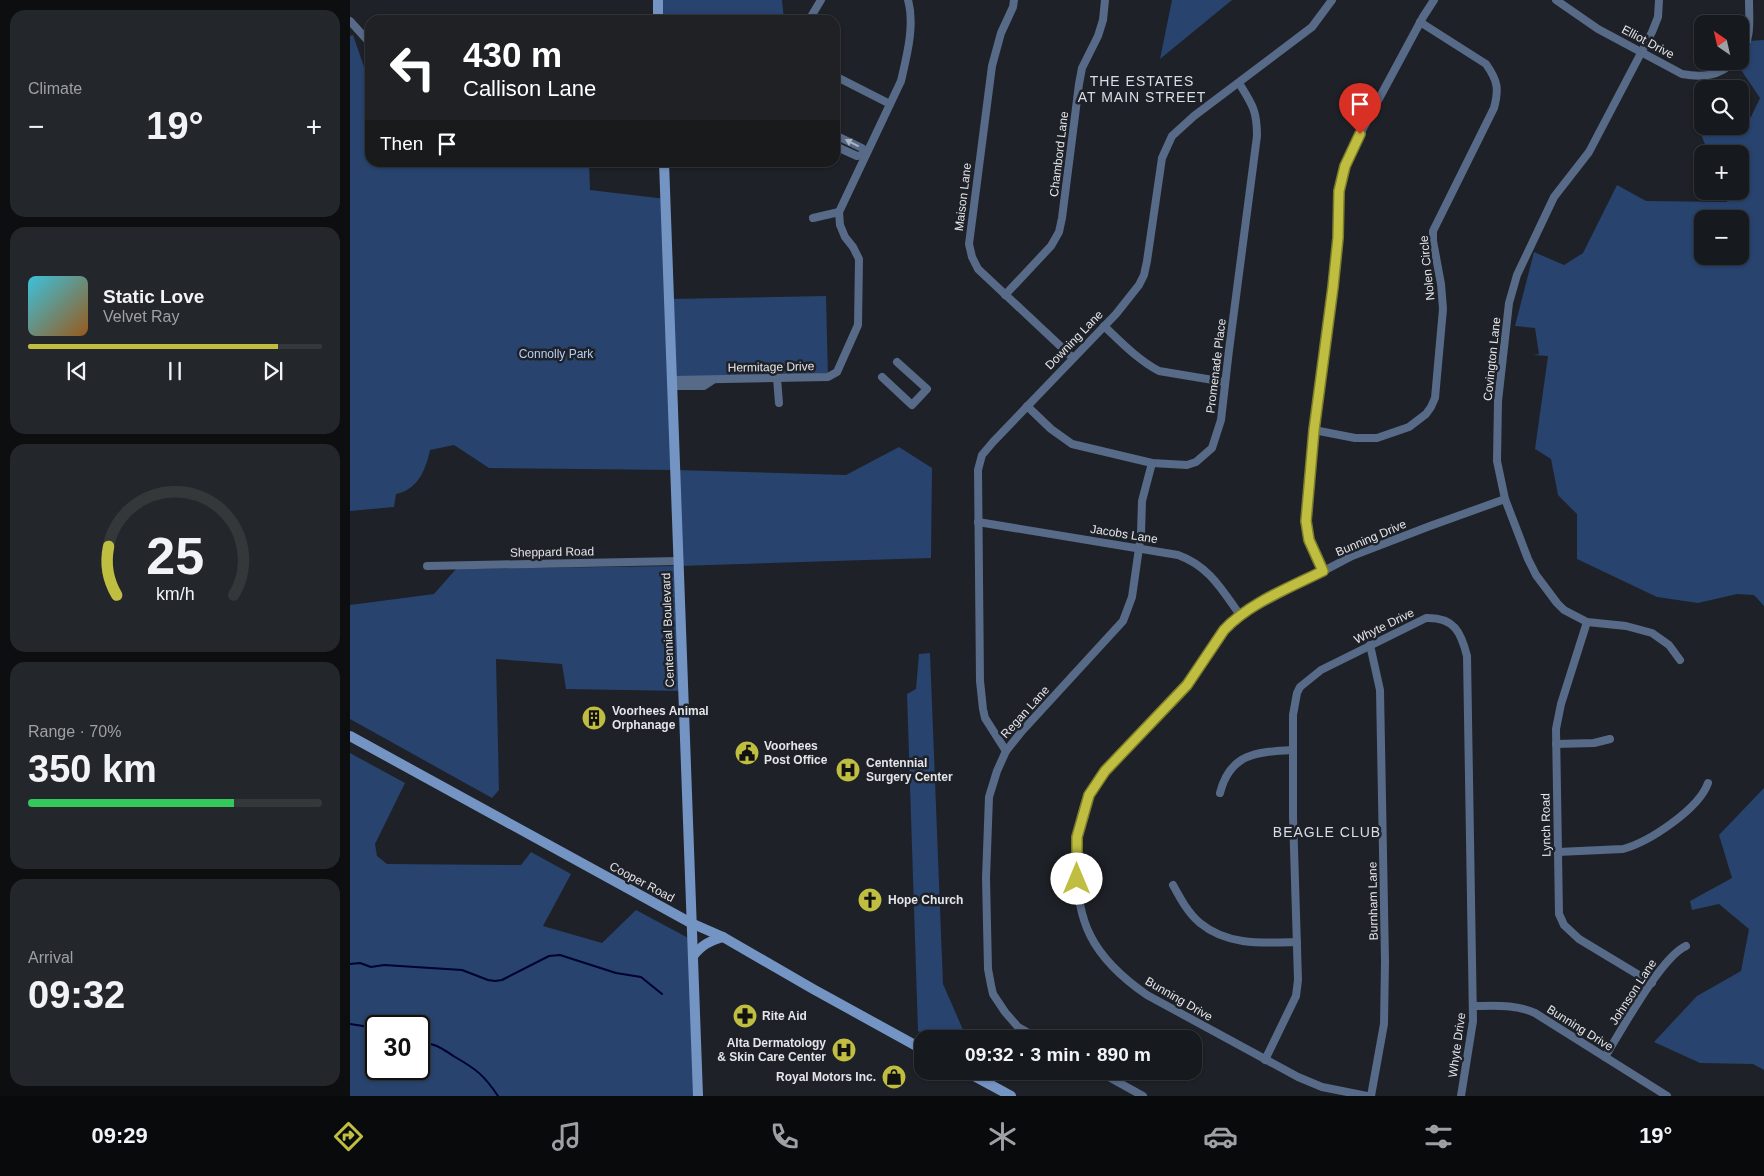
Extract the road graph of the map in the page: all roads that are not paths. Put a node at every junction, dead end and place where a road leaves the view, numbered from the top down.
1 (658, 0) edge
2 (821, 0) edge
3 (908, 0) edge
4 (1014, 0) edge
5 (1105, 0) edge
6 (1332, 0) edge
7 (1434, 0) edge
8 (1556, 0) edge
9 (1660, 0) edge
10 (1749, 0) edge
11 (658, 15) edge
12 (812, 15) edge
13 (350, 21) edge
14 (1420, 22) junction
15 (1749, 36) edge
16 (365, 38) edge
17 (1642, 52) junction
18 (1722, 70) edge
19 (840, 79) edge
20 (1239, 83) junction
21 (890, 104) junction
22 (840, 137) edge
23 (840, 148) edge
24 (866, 154) junction
25 (664, 167) edge
26 (839, 212) junction
27 (813, 218) dead end
28 (1005, 295) junction
29 (1104, 326) junction
30 (1073, 358) junction
31 (897, 362) dead end
32 (777, 378) junction
33 (882, 378) dead end
34 (1225, 382) junction
35 (672, 383) junction
36 (779, 403) dead end
37 (1027, 406) junction
38 (1314, 430) junction
39 (1152, 463) junction
40 (1505, 499) junction
41 (978, 522) junction
42 (1139, 548) junction
43 (678, 561) junction
44 (427, 566) dead end
45 (1323, 571) junction
46 (1240, 615) junction
47 (1587, 622) junction
48 (1370, 646) junction
49 (1680, 660) dead end
50 (350, 736) edge
51 (1610, 739) dead end
52 (1556, 744) junction
53 (1293, 750) junction
54 (1006, 752) junction
55 (1708, 783) dead end
56 (1220, 793) dead end
57 (1558, 852) junction
58 (1173, 885) dead end
59 (692, 923) junction
60 (723, 937) junction
61 (1297, 942) junction
62 (1686, 946) dead end
63 (693, 956) junction
64 (1652, 983) junction
65 (1473, 1006) junction
66 (1023, 1030) edge
67 (914, 1045) edge
68 (1605, 1057) junction
69 (1265, 1060) junction
70 (982, 1080) edge
71 (1114, 1080) edge
72 (1340, 1094) edge
73 (698, 1096) edge
74 (1011, 1096) edge
75 (1143, 1096) edge
76 (1367, 1096) edge
77 (1371, 1096) edge
78 (1461, 1096) edge
79 (1667, 1096) edge

1 - 11 main road
2 - 12 street
3 - 21 street
4 - 28 street, Maison Lane
5 - 28 street, Chambord Lane
6 - 20 street, Downing Lane
7 - 14 street
8 - 17 street, Elliot Drive
9 - 17 street, Covington Lane
10 - 15 street
13 - 16 street
14 - 38 street
14 - 38 street, Nolen Circle
17 - 18 street, Elliot Drive
17 - 40 street, Covington Lane
19 - 21 street
20 - 29 street, Downing Lane
20 - 34 street, Promenade Place
21 - 24 street
24 -> 22 street
23 - 24 street
24 - 26 street
25 - 35 main road, Centennial Boulevard
26 - 27 street
26 - 32 street, Hermitage Drive
28 - 30 street, Maison Lane
29 - 30 street, Downing Lane
29 - 34 street
30 - 37 street, Downing Lane
31 - 33 street
32 - 35 street, Hermitage Drive
32 - 36 street
34 - 39 street, Promenade Place
35 - 43 main road, Centennial Boulevard
37 - 39 street, Promenade Place
37 - 41 street, Downing Lane
38 - 45 street
39 - 42 street, Regan Lane
40 - 45 street, Bunning Drive
40 - 47 street, Covington Lane
41 - 42 street, Jacobs Lane
41 - 54 street, Downing Lane
42 - 46 street, Jacobs Lane
42 - 54 street, Regan Lane
43 - 44 street, Sheppard Road
43 - 59 main road, Centennial Boulevard
45 - 46 street, Bunning Drive
46 - 69 street, Bunning Drive
47 - 49 street, Covington Lane
47 - 52 street, Lynch Road
48 - 53 street, Whyte Drive
48 - 65 street, Whyte Drive
48 - 77 street, Burnham Lane
50 - 59 main road, Cooper Road
51 - 52 street
52 - 57 street, Lynch Road
53 - 56 street
53 - 61 street, Whyte Drive
54 - 66 street, Regan Lane
55 - 57 street
57 - 64 street, Lynch Road
58 - 61 street
59 - 60 main road, Cooper Road
59 - 63 main road, Centennial Boulevard
60 - 63 main road
60 - 67 main road, Cooper Road
61 - 69 street, Whyte Drive
62 - 64 street, Johnson Lane
63 - 73 main road, Centennial Boulevard
64 - 68 street, Johnson Lane
65 - 68 street, Bunning Drive
65 - 78 street, Whyte Drive
68 - 79 street, Bunning Drive
69 - 72 street, Bunning Drive
70 - 74 main road
71 - 75 street
72 - 76 street, Bunning Drive

